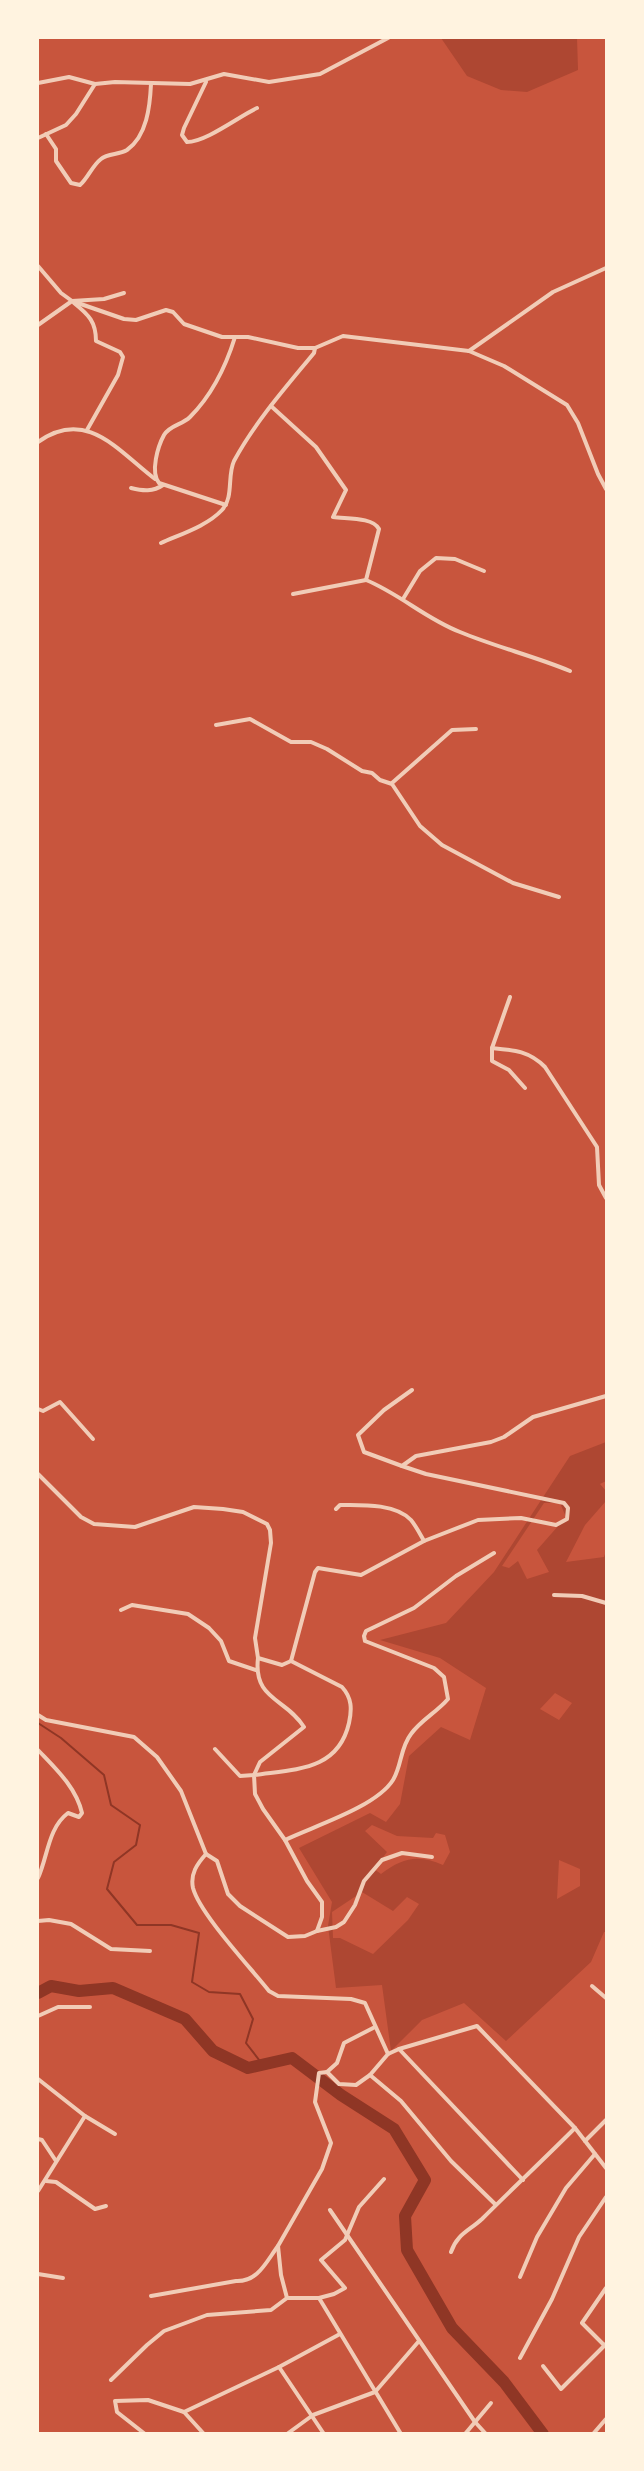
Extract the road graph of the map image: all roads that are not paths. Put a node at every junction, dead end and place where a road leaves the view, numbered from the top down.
1 (388, 38) edge
2 (207, 81) junction
3 (38, 83) edge
4 (95, 84) junction
5 (151, 84) junction
6 (257, 108) dead end
7 (46, 134) junction
8 (38, 138) edge
9 (38, 266) edge
10 (606, 268) edge
11 (124, 292) dead end
12 (72, 301) junction
13 (38, 325) edge
14 (235, 337) junction
15 (315, 348) junction
16 (469, 351) junction
17 (271, 406) junction
18 (87, 430) junction
19 (38, 442) edge
20 (156, 479) junction
21 (163, 485) junction
22 (131, 488) dead end
23 (606, 489) edge
24 (226, 505) junction
25 (161, 543) dead end
26 (484, 571) dead end
27 (366, 580) junction
28 (292, 594) dead end
29 (403, 599) junction
30 (570, 671) dead end
31 (216, 725) dead end
32 (476, 729) dead end
33 (392, 784) junction
34 (559, 897) dead end
35 (510, 997) dead end
36 (492, 1048) junction
37 (525, 1088) dead end
38 (606, 1197) edge
39 (412, 1390) dead end
40 (606, 1396) edge
41 (38, 1409) edge
42 (93, 1439) dead end
43 (402, 1466) junction
44 (38, 1474) edge
45 (336, 1509) dead end
46 (424, 1541) junction
47 (494, 1553) dead end
48 (554, 1595) dead end
49 (606, 1603) edge
50 (121, 1610) dead end
51 (258, 1658) junction
52 (291, 1661) junction
53 (256, 1670) junction
54 (38, 1715) edge
55 (215, 1749) dead end
56 (38, 1750) edge
57 (254, 1775) junction
58 (285, 1840) junction
59 (206, 1854) junction
60 (432, 1857) dead end
61 (38, 1878) edge
62 (38, 1921) edge
63 (317, 1931) junction
64 (150, 1951) dead end
65 (592, 1986) dead end
66 (606, 1998) edge
67 (90, 2007) dead end
68 (38, 2016) edge
69 (375, 2027) junction
70 (399, 2049) junction
71 (388, 2054) junction
72 (327, 2072) junction
73 (370, 2075) junction
74 (38, 2079) edge
75 (85, 2116) junction
76 (606, 2120) edge
77 (575, 2128) junction
78 (115, 2134) dead end
79 (38, 2139) edge
80 (585, 2141) junction
81 (595, 2154) junction
82 (57, 2161) junction
83 (606, 2168) edge
84 (384, 2179) dead end
85 (523, 2180) junction
86 (46, 2181) junction
87 (38, 2191) edge
88 (606, 2197) edge
89 (495, 2204) junction
90 (106, 2206) dead end
91 (330, 2210) dead end
92 (347, 2234) junction
93 (278, 2246) junction
94 (451, 2252) dead end
95 (38, 2274) edge
96 (520, 2277) dead end
97 (63, 2278) dead end
98 (606, 2288) edge
99 (151, 2296) dead end
100 (287, 2298) junction
101 (319, 2298) junction
102 (339, 2334) junction
103 (419, 2341) junction
104 (606, 2345) edge
105 (520, 2358) dead end
106 (543, 2366) dead end
107 (279, 2367) junction
108 (111, 2380) dead end
109 (375, 2392) junction
110 (491, 2403) dead end
111 (184, 2412) junction
112 (313, 2415) junction
113 (606, 2419) edge
114 (476, 2422) junction
115 (145, 2433) edge
116 (204, 2433) edge
117 (287, 2433) edge
118 (324, 2433) edge
119 (401, 2433) edge
120 (465, 2433) edge
121 (486, 2433) edge
122 (594, 2433) edge

1 - 2 street
2 - 5 street
2 - 6 street
3 - 4 street
4 - 5 street
4 - 7 street
5 - 7 street
7 - 8 street
9 - 12 street
10 - 16 street
11 - 12 street
12 - 13 street
12 - 14 street
12 - 18 street
14 - 15 street
14 - 20 street
15 - 16 street
15 - 17 street
16 - 23 street
17 - 24 street
17 - 27 street
18 - 19 street
18 - 20 street
20 - 21 street
21 - 22 street
21 - 24 street
24 - 25 street
26 - 29 street
27 - 28 street
27 - 29 street
29 - 30 street
31 - 33 street
32 - 33 street
33 - 34 street
35 - 36 street
36 - 37 street
36 - 38 street
39 - 43 street
40 - 43 street
41 - 42 street
43 - 46 street
44 - 51 street
45 - 46 street
46 - 52 street
47 - 58 street
48 - 49 street
50 - 53 street
51 - 52 street
51 - 53 street
52 - 57 street
53 - 57 street
54 - 59 street
55 - 57 street
56 - 61 street
57 - 58 street
58 - 63 street
59 - 63 street
59 - 69 street
60 - 63 street
62 - 64 street
65 - 66 street
67 - 68 street
69 - 71 street
69 - 72 street
70 - 71 street
70 - 77 street
70 - 85 street
71 - 73 street
72 - 73 street
72 - 93 street
73 - 89 street
74 - 75 street
75 - 78 street
75 - 82 street
76 - 80 street
77 - 80 street
77 - 85 street
79 - 82 street
80 - 81 street
81 - 83 street
81 - 96 street
82 - 86 street
84 - 92 street
85 - 89 street
86 - 87 street
86 - 90 street
88 - 105 street
89 - 94 street
91 - 92 street
92 - 101 street
92 - 103 street
93 - 99 street
93 - 100 street
95 - 97 street
98 - 104 street
100 - 101 street
100 - 108 street
101 - 102 street
102 - 107 street
102 - 109 street
103 - 109 street
103 - 114 street
104 - 106 street
107 - 111 street
107 - 112 street
109 - 112 street
109 - 119 street
110 - 114 street
111 - 115 street
111 - 116 street
112 - 117 street
112 - 118 street
113 - 122 street
114 - 120 street
114 - 121 street

